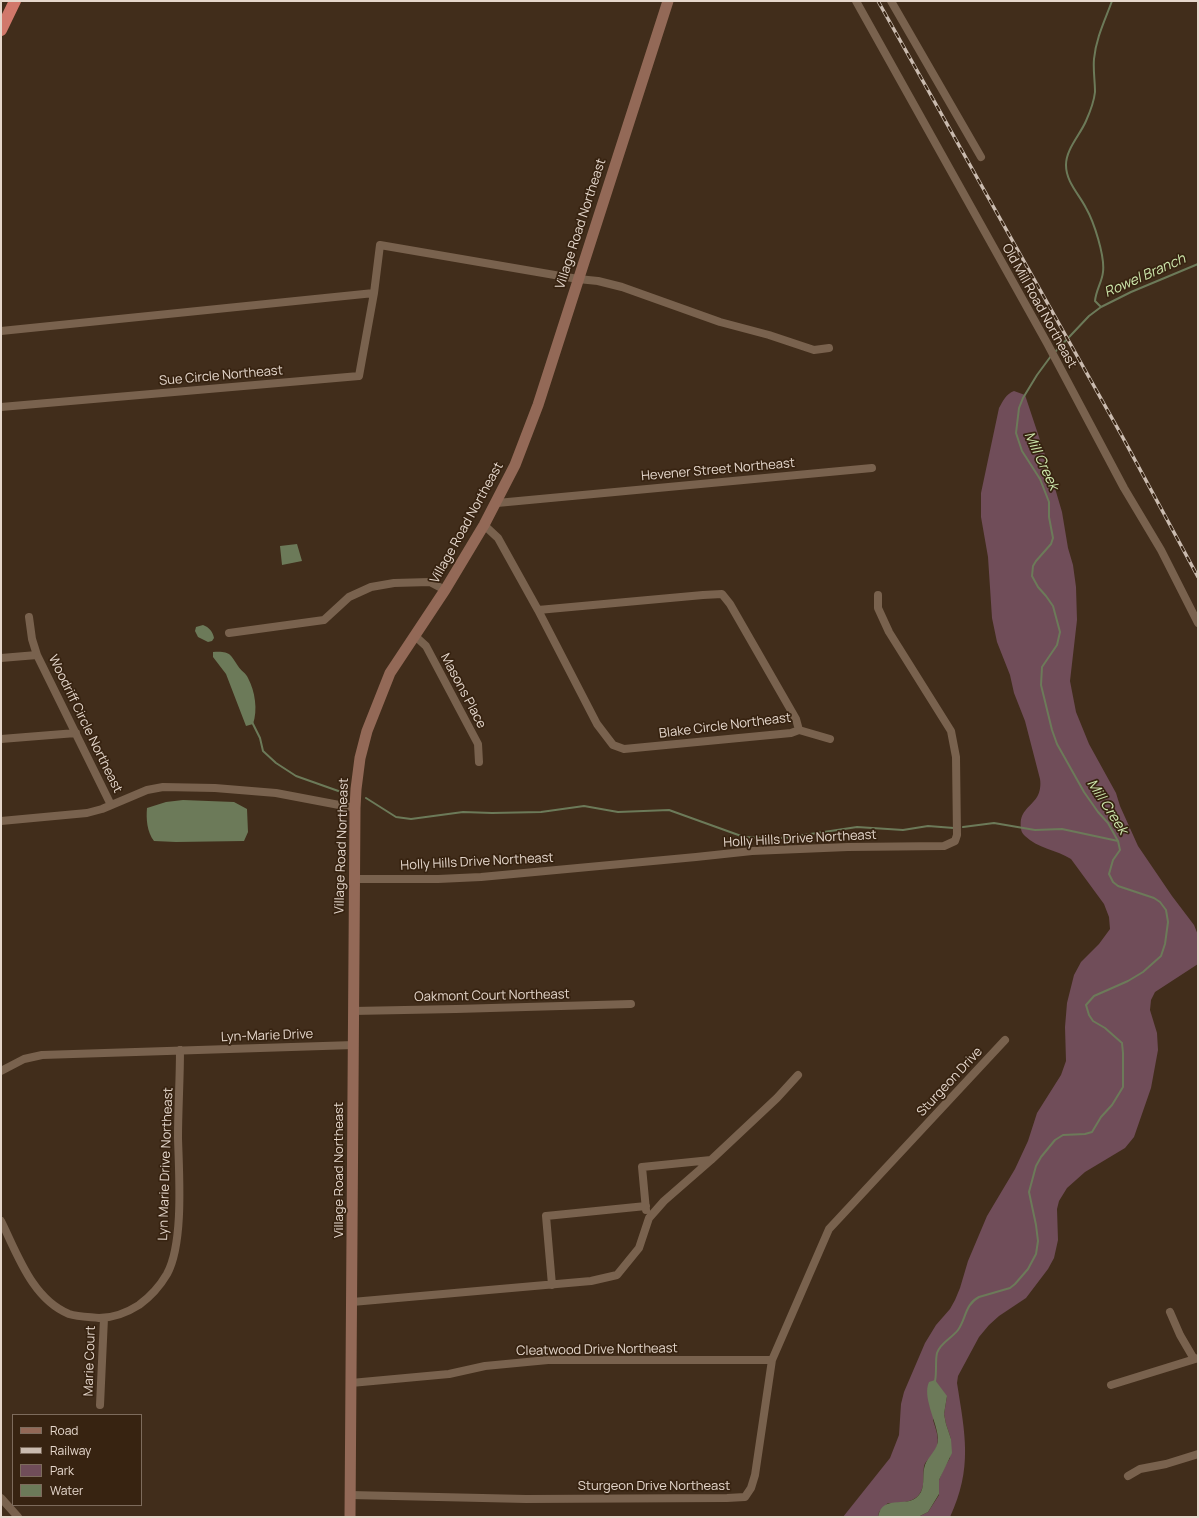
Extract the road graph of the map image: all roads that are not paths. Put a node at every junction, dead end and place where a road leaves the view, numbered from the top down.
1 (14, 1) edge
2 (668, 1) edge
3 (856, 1) edge
4 (891, 1) edge
5 (1, 30) edge
6 (981, 157) dead end
7 (578, 279) junction
8 (374, 293) junction
9 (1, 331) edge
10 (829, 348) dead end
11 (1, 408) edge
12 (872, 468) dead end
13 (497, 503) junction
14 (484, 525) junction
15 (446, 590) junction
16 (878, 595) dead end
17 (538, 610) junction
18 (29, 617) dead end
19 (1198, 623) edge
20 (229, 632) dead end
21 (415, 636) junction
22 (37, 655) junction
23 (1, 658) edge
24 (799, 730) junction
25 (76, 733) junction
26 (1, 739) edge
27 (830, 739) dead end
28 (479, 762) dead end
29 (111, 805) junction
30 (355, 808) junction
31 (1, 821) edge
32 (354, 879) junction
33 (632, 1004) dead end
34 (354, 1011) junction
35 (1005, 1040) dead end
36 (354, 1045) junction
37 (180, 1050) junction
38 (1, 1071) edge
39 (798, 1076) dead end
40 (912, 1140) joint
41 (711, 1160) junction
42 (646, 1206) junction
43 (1, 1220) edge
44 (647, 1223) junction
45 (552, 1285) junction
46 (352, 1302) junction
47 (1170, 1312) dead end
48 (104, 1318) junction
49 (1196, 1358) edge
50 (772, 1360) junction
51 (351, 1383) junction
52 (1111, 1385) dead end
53 (100, 1405) dead end
54 (1198, 1454) edge
55 (1128, 1476) dead end
56 (350, 1495) junction
57 (1, 1498) edge
58 (18, 1517) edge
59 (350, 1517) edge

1 - 5 highway
2 - 7 main road, Village Road Northeast
3 - 19 street, Old Mill Road Northeast
4 - 6 street
7 - 8 street, Sue Circle Northeast
7 - 10 street
7 - 13 main road, Village Road Northeast
8 - 9 street
8 - 11 street, Sue Circle Northeast
12 - 13 street, Hevener Street Northeast
13 - 14 main road, Village Road Northeast
14 - 15 main road, Village Road Northeast
14 - 17 street, Blake Circle Northeast
15 - 20 street
15 - 21 main road, Village Road Northeast
16 - 32 street, Holly Hills Drive Northeast
17 - 24 street, Blake Circle Northeast
17 - 24 street, Blake Circle Northeast
18 - 22 street, Woodriff Circle Northeast
21 - 28 street, Masons Place
21 - 30 main road, Village Road Northeast
22 - 23 street, Woodriff Circle Northeast
22 - 25 street, Woodriff Circle Northeast
24 - 27 street
25 - 26 street
25 - 29 street, Woodriff Circle Northeast
29 - 30 street, Woodriff Circle Northeast
29 - 31 street, Woodriff Circle Northeast
30 - 32 main road, Village Road Northeast
32 - 34 main road, Village Road Northeast
33 - 34 street, Oakmont Court Northeast
34 - 36 main road, Village Road Northeast
35 - 40 street, Sturgeon Drive
36 - 37 street, Lyn-Marie Drive
36 - 46 main road, Village Road Northeast
37 - 38 street
37 - 48 street, Lyn Marie Drive Northeast
39 - 41 street
40 - 50 street, Sturgeon Drive Northeast
41 - 42 street
41 - 44 street
42 - 44 street
42 - 45 street
43 - 48 street, Lyn Marie Drive Northeast
44 - 45 street
45 - 46 street
46 - 51 main road, Village Road Northeast
47 - 49 street
48 - 53 street, Marie Court
49 - 52 street
50 - 51 street, Cleatwood Drive Northeast
50 - 56 street, Sturgeon Drive Northeast
51 - 56 main road, Village Road Northeast
54 - 55 street
56 - 59 main road, Village Road Northeast
57 - 58 street

